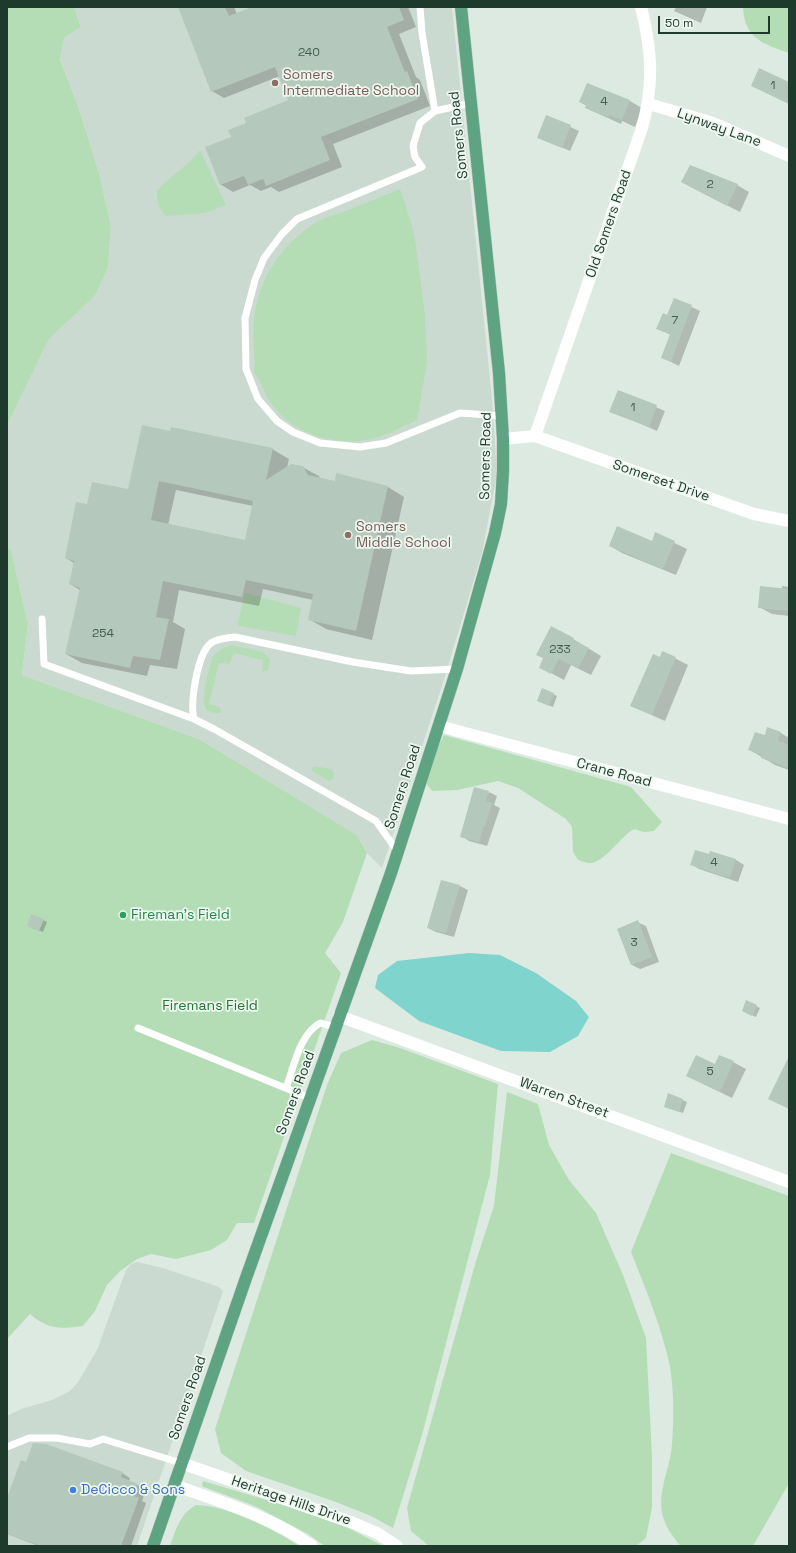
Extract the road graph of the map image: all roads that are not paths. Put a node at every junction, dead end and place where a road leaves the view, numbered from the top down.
1 (420, 7) edge
2 (461, 7) edge
3 (641, 7) edge
4 (470, 103) junction
5 (649, 104) junction
6 (435, 111) junction
7 (789, 156) edge
8 (502, 416) junction
9 (535, 436) junction
10 (503, 439) junction
11 (789, 521) edge
12 (42, 619) dead end
13 (457, 669) junction
14 (194, 720) junction
15 (439, 726) junction
16 (789, 819) edge
17 (398, 852) junction
18 (337, 1022) junction
19 (138, 1028) dead end
20 (286, 1088) junction
21 (310, 1098) junction
22 (789, 1182) edge
23 (7, 1447) edge
24 (181, 1463) junction
25 (174, 1485) junction
26 (153, 1546) edge
27 (312, 1546) edge
28 (397, 1546) edge

1 - 6 lane
2 - 4 main road, Somers Road
3 - 5 street, Old Somers Road
4 - 6 lane
4 - 8 main road, Somers Road
5 - 7 street, Lynway Lane
5 - 9 street, Old Somers Road
6 - 8 lane
8 - 10 main road, Somers Road
9 - 10 street
9 - 11 street, Somerset Drive
10 - 13 main road, Somers Road
12 - 14 lane
13 - 14 lane
13 - 15 main road, Somers Road
14 - 17 lane
15 - 16 street, Crane Road
15 - 17 main road, Somers Road
17 - 18 main road, Somers Road
18 - 20 lane
18 - 21 main road, Somers Road
18 - 22 street, Warren Street
19 - 20 lane
20 - 21 lane
21 - 24 main road, Somers Road
23 - 24 lane
24 - 25 main road, Somers Road
24 - 28 street, Heritage Hills Drive
25 - 26 main road, Somers Road
25 - 27 street, Heritage Hills Drive

